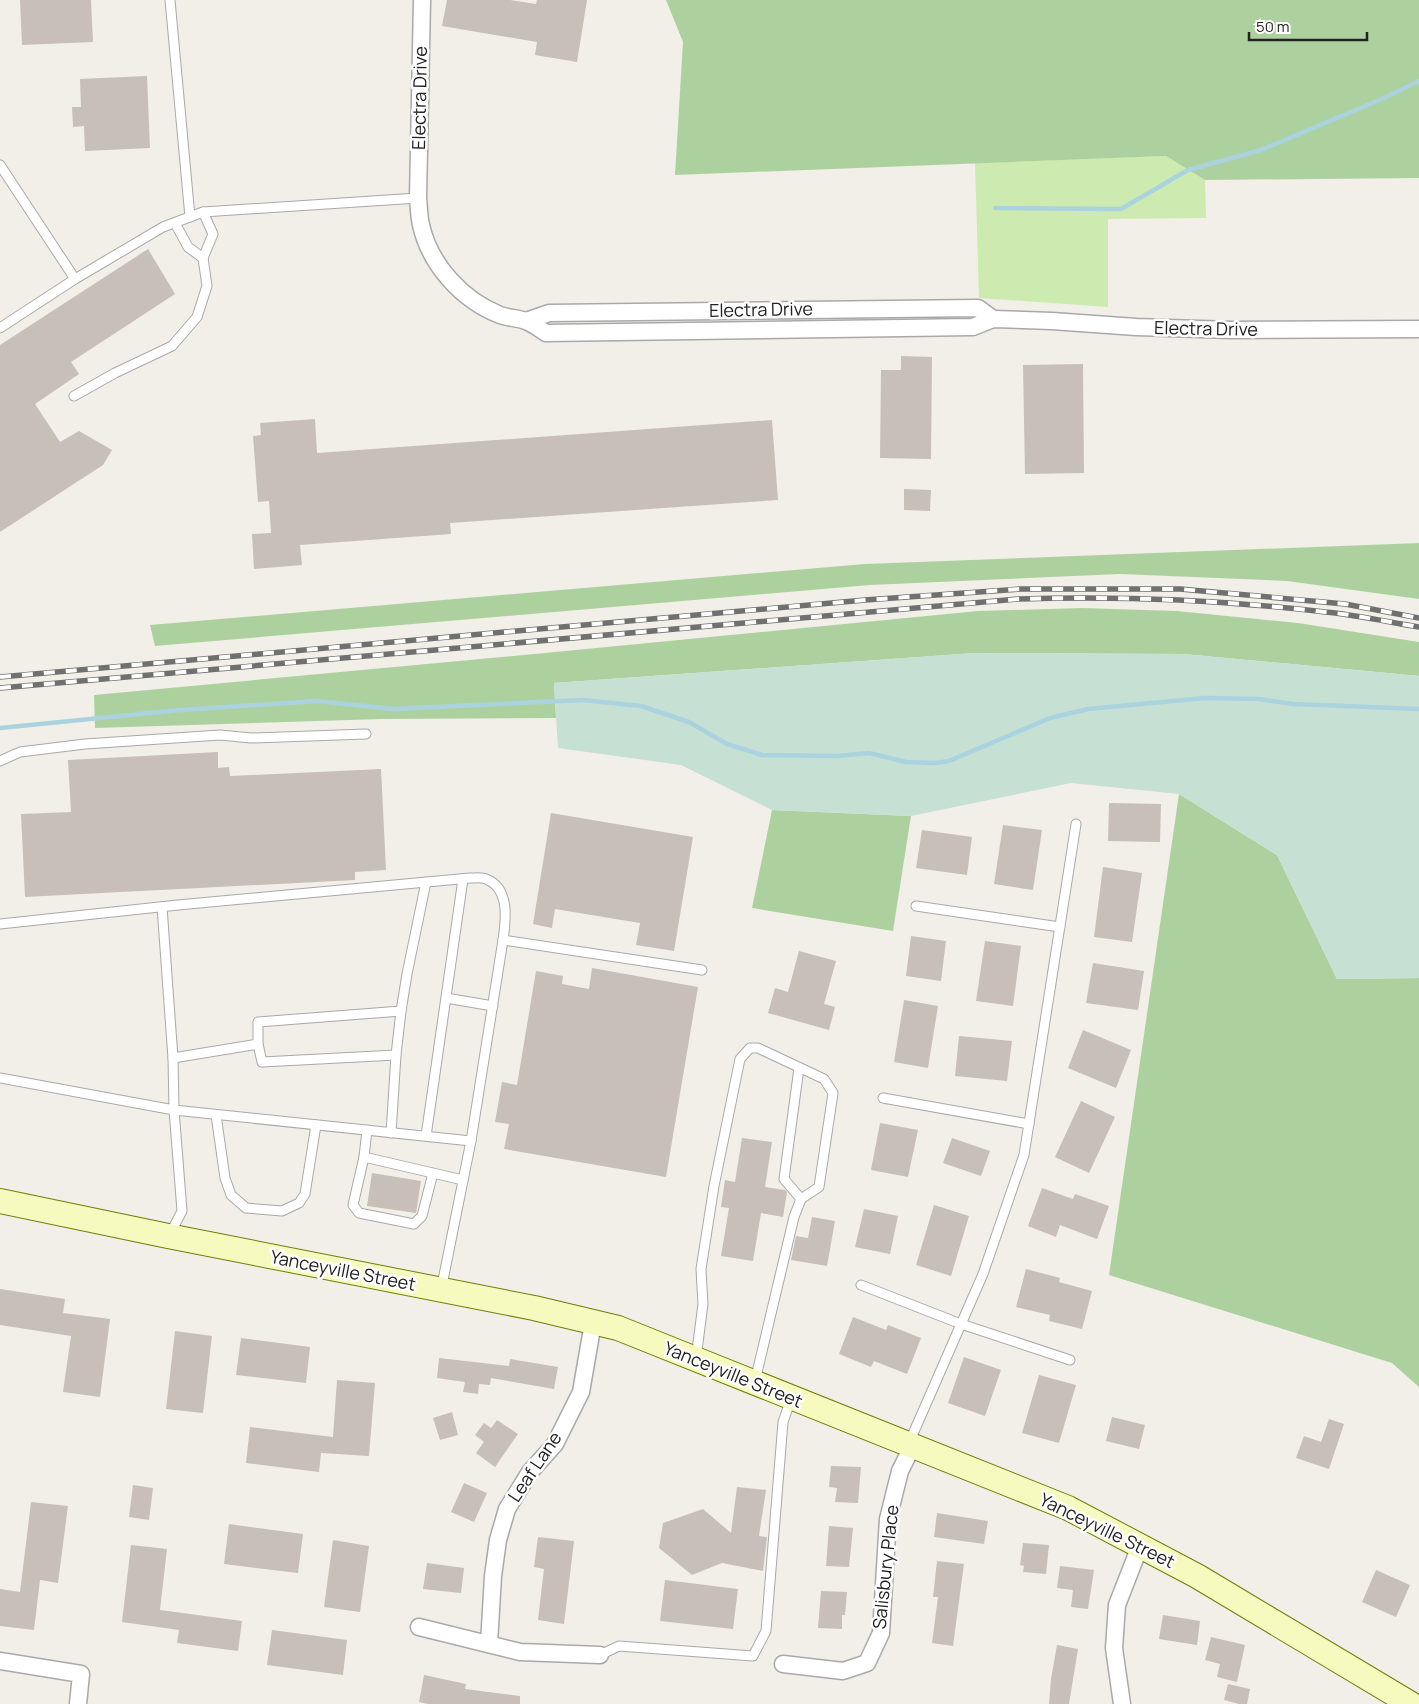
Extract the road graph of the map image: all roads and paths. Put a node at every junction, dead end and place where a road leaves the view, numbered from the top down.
1 (170, 0) edge
2 (422, 0) edge
3 (0, 165) edge
4 (418, 198) junction
5 (203, 212) junction
6 (190, 217) junction
7 (175, 223) junction
8 (203, 258) junction
9 (75, 279) junction
10 (0, 328) edge
11 (1419, 329) edge
12 (74, 396) dead end
13 (366, 734) dead end
14 (0, 761) edge
15 (1076, 824) dead end
16 (464, 879) junction
17 (426, 882) junction
18 (916, 906) dead end
19 (162, 907) junction
20 (0, 924) edge
21 (1060, 927) junction
22 (503, 940) junction
23 (702, 970) dead end
24 (446, 998) junction
25 (493, 1006) junction
26 (401, 1011) junction
27 (258, 1044) junction
28 (396, 1055) junction
29 (173, 1058) junction
30 (799, 1068) junction
31 (0, 1078) edge
32 (883, 1098) dead end
33 (174, 1110) junction
34 (216, 1115) junction
35 (1029, 1124) junction
36 (316, 1125) junction
37 (367, 1130) junction
38 (390, 1133) junction
39 (426, 1136) junction
40 (470, 1141) junction
41 (364, 1157) junction
42 (433, 1173) junction
43 (463, 1180) junction
44 (800, 1199) junction
45 (0, 1201) edge
46 (168, 1236) junction
47 (861, 1285) dead end
48 (441, 1290) junction
49 (593, 1323) junction
50 (961, 1324) junction
51 (696, 1360) junction
52 (1070, 1360) dead end
53 (754, 1384) junction
54 (791, 1398) junction
55 (910, 1446) junction
56 (1140, 1546) junction
57 (419, 1627) dead end
58 (489, 1644) junction
59 (600, 1655) joint
60 (0, 1661) edge
61 (783, 1664) dead end
62 (78, 1704) edge
63 (1122, 1704) edge
64 (1411, 1704) edge

1 - 6 lane
2 - 4 street, Electra Drive
3 - 9 lane
4 - 5 lane
4 - 11 street, Electra Drive
5 - 6 lane
5 - 8 lane
6 - 7 lane
7 - 8 lane
7 - 9 lane
8 - 12 lane
9 - 10 lane
13 - 14 lane
15 - 21 lane
16 - 17 lane
16 - 22 lane
16 - 24 lane
17 - 19 lane
17 - 26 lane
18 - 21 lane
19 - 20 lane
19 - 29 lane
21 - 35 lane
22 - 23 lane
22 - 25 lane
24 - 25 lane
24 - 39 lane
25 - 40 lane
26 - 27 lane
26 - 28 lane
27 - 28 lane
27 - 29 lane
28 - 38 lane
29 - 33 lane
30 - 44 lane
30 - 44 lane
30 - 51 lane
31 - 33 lane
32 - 35 lane
33 - 34 lane
33 - 46 lane
34 - 36 lane
34 - 36 lane
35 - 50 lane
36 - 37 lane
37 - 38 lane
37 - 41 lane
38 - 39 lane
39 - 40 lane
40 - 43 lane
41 - 42 lane
41 - 42 lane
42 - 43 lane
43 - 48 lane
44 - 53 lane
45 - 46 main road, Yanceyville Street
46 - 48 main road, Yanceyville Street
47 - 50 lane
48 - 49 main road, Yanceyville Street
49 - 51 main road, Yanceyville Street
49 - 58 street, Leaf Lane
50 - 52 lane
50 - 55 lane
51 - 53 main road, Yanceyville Street
53 - 54 main road, Yanceyville Street
54 - 55 main road, Yanceyville Street
54 - 59 lane
55 - 56 main road, Yanceyville Street
55 - 61 street, Salisbury Place
56 - 63 street
56 - 64 main road, Yanceyville Street
57 - 58 street
58 - 59 street
60 - 62 street

